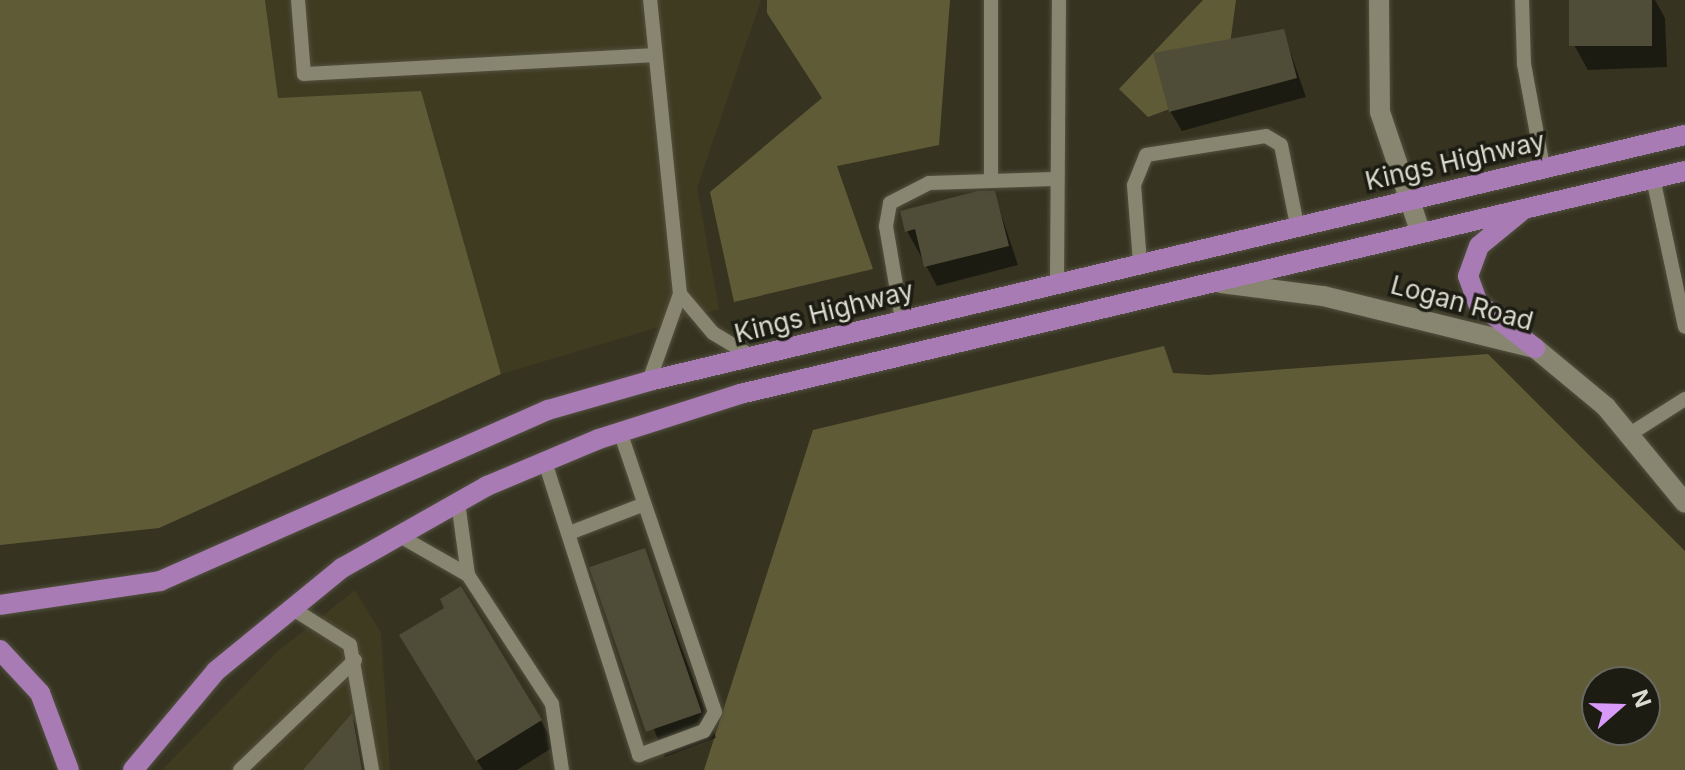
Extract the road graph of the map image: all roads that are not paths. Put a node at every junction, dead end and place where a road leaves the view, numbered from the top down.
1 (298, 0) edge
2 (650, 0) edge
3 (991, 0) edge
4 (1059, 0) edge
5 (1379, 0) edge
6 (1522, 0) edge
7 (653, 55) junction
8 (1685, 135) edge
9 (1543, 167) junction
10 (1685, 171) edge
11 (1653, 178) junction
12 (991, 179) junction
13 (1054, 179) junction
14 (1410, 198) junction
15 (1528, 205) junction
16 (1297, 225) junction
17 (1420, 231) junction
18 (1140, 263) junction
19 (1678, 265) edge
20 (1057, 282) junction
21 (1209, 282) junction
22 (680, 294) junction
23 (902, 320) junction
24 (1685, 327) edge
25 (1535, 348) junction
26 (751, 356) junction
27 (649, 381) junction
28 (1685, 399) edge
29 (620, 432) junction
30 (1630, 434) junction
31 (545, 462) junction
32 (458, 502) junction
33 (1685, 503) edge
34 (642, 505) junction
35 (572, 532) junction
36 (398, 535) junction
37 (468, 575) junction
38 (0, 605) edge
39 (290, 607) junction
40 (0, 650) edge
41 (355, 660) junction
42 (69, 770) edge
43 (133, 770) edge
44 (240, 770) edge
45 (372, 770) edge
46 (562, 770) edge

1 - 7 lane
2 - 7 lane
3 - 12 lane
4 - 13 lane
5 - 14 street
6 - 9 lane
7 - 22 lane
8 - 9 main road, Kings Highway
9 - 14 main road, Kings Highway
10 - 11 main road
11 - 15 main road
11 - 19 lane
12 - 13 lane
12 - 23 lane
13 - 20 lane
14 - 16 main road, Kings Highway
14 - 17 street
15 - 17 main road
15 - 25 main road
16 - 18 main road, Kings Highway
16 - 18 lane
17 - 21 main road
18 - 20 main road, Kings Highway
19 - 24 lane
20 - 23 main road, Kings Highway
21 - 25 street, Logan Road
21 - 29 main road
22 - 26 lane
22 - 27 lane
23 - 26 main road, Kings Highway
25 - 30 street, Logan Road
26 - 27 main road, Kings Highway
27 - 38 main road, Kings Highway
28 - 30 lane
29 - 31 main road
29 - 34 lane
30 - 33 street, Logan Road
31 - 32 main road
31 - 35 lane
32 - 36 main road
32 - 37 lane
34 - 35 lane
34 - 35 lane
36 - 37 lane
36 - 39 main road
37 - 46 lane
39 - 41 lane
39 - 43 main road
40 - 42 main road
41 - 44 lane
41 - 45 lane

